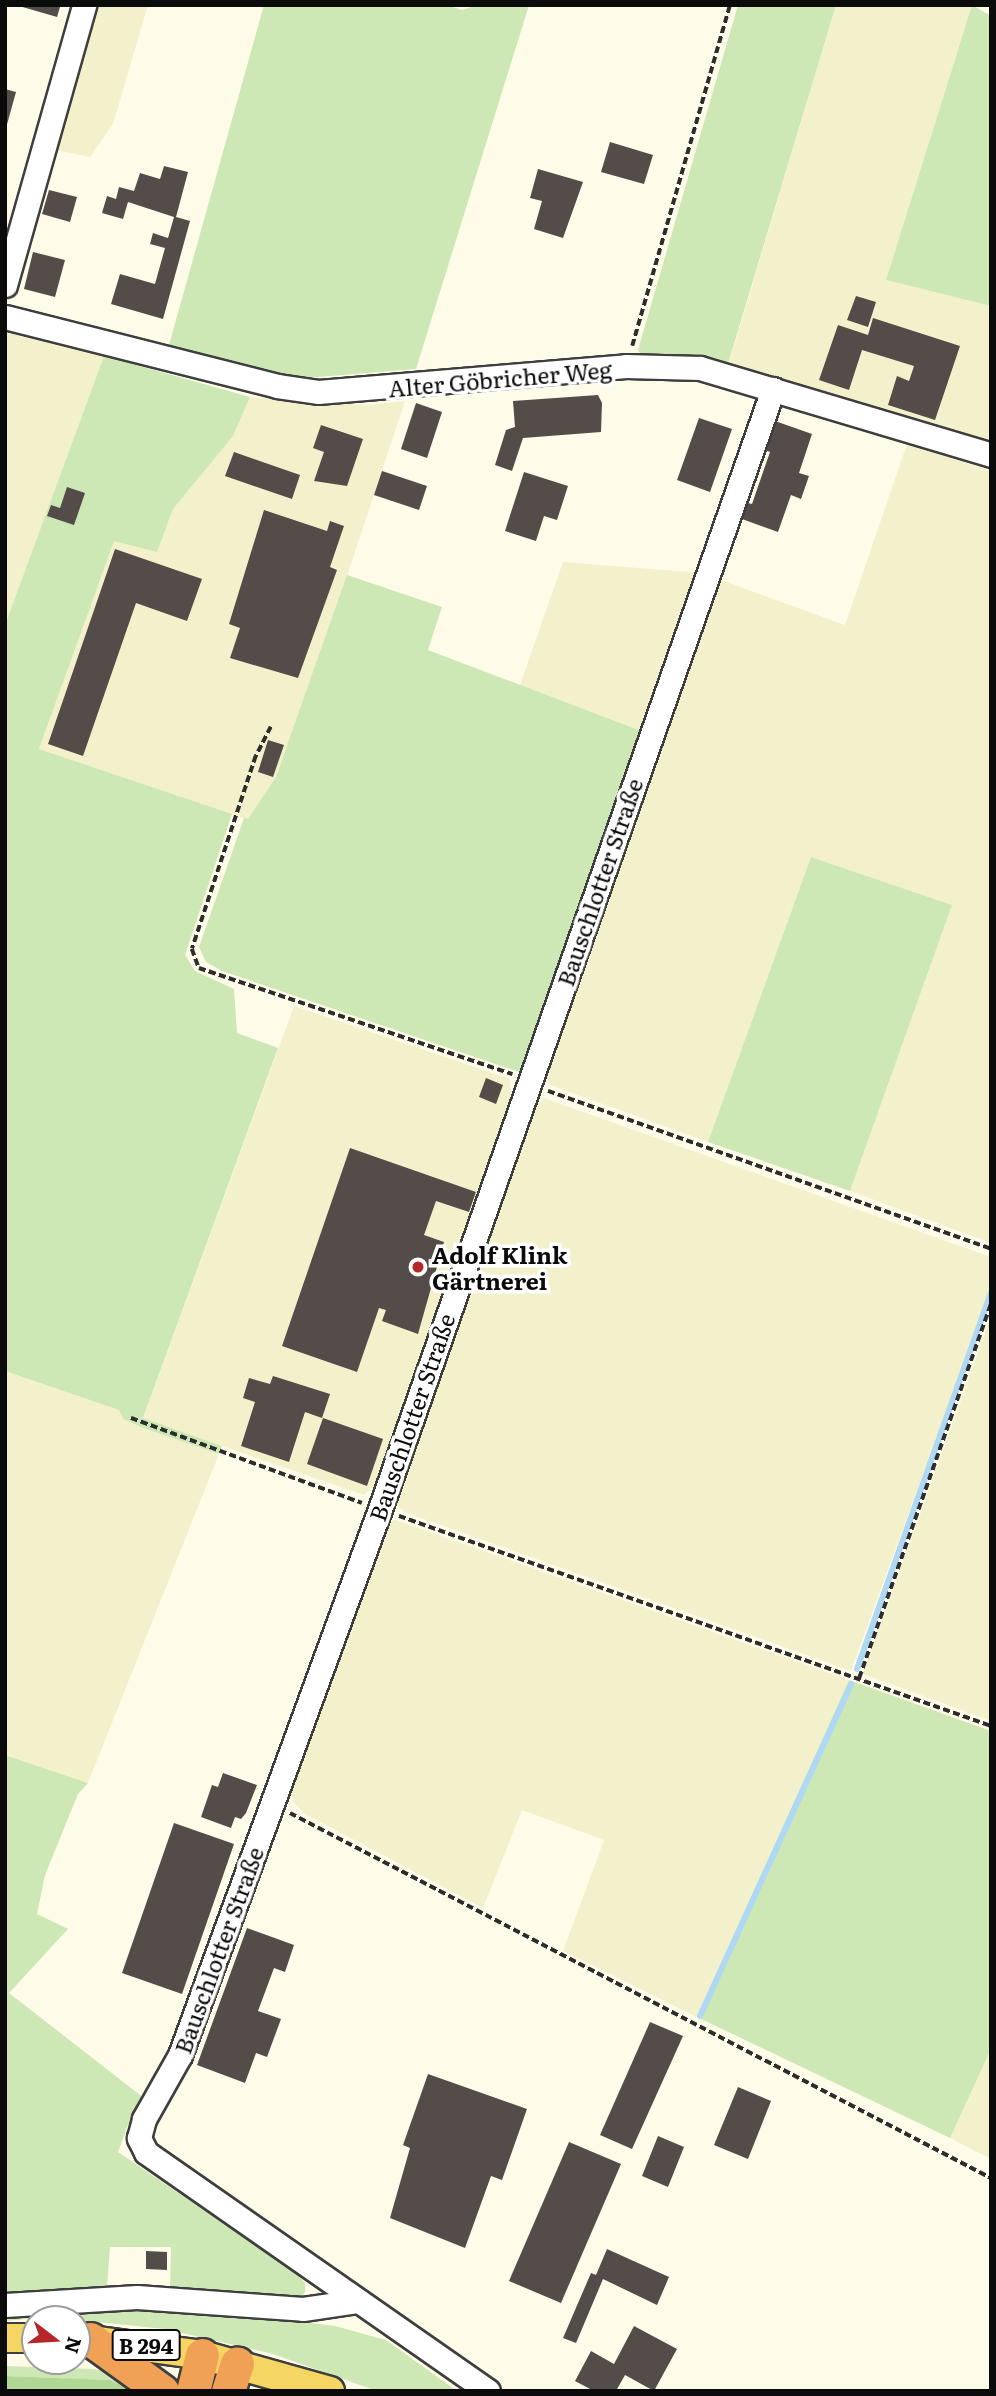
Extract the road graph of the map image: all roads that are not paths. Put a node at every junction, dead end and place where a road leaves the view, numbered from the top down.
1 (84, 5) edge
2 (5, 285) edge
3 (5, 317) edge
4 (773, 389) junction
5 (991, 455) edge
6 (358, 2301) junction
7 (5, 2305) edge
8 (91, 2340) edge
9 (91, 2344) edge
10 (201, 2355) junction
11 (232, 2377) edge
12 (162, 2391) edge
13 (193, 2391) edge
14 (330, 2391) edge
15 (488, 2391) edge

1 - 2 street
3 - 4 street, Alter Göbricher Weg
4 - 5 street, Alter Göbricher Weg
4 - 6 street, Bauschlotter Straße
6 - 7 street
6 - 15 street, Bauschlotter Straße
8 - 10 main road, B 294
9 - 12 highway
10 - 11 main road, B 294
10 - 13 highway
11 - 14 main road, B 294

